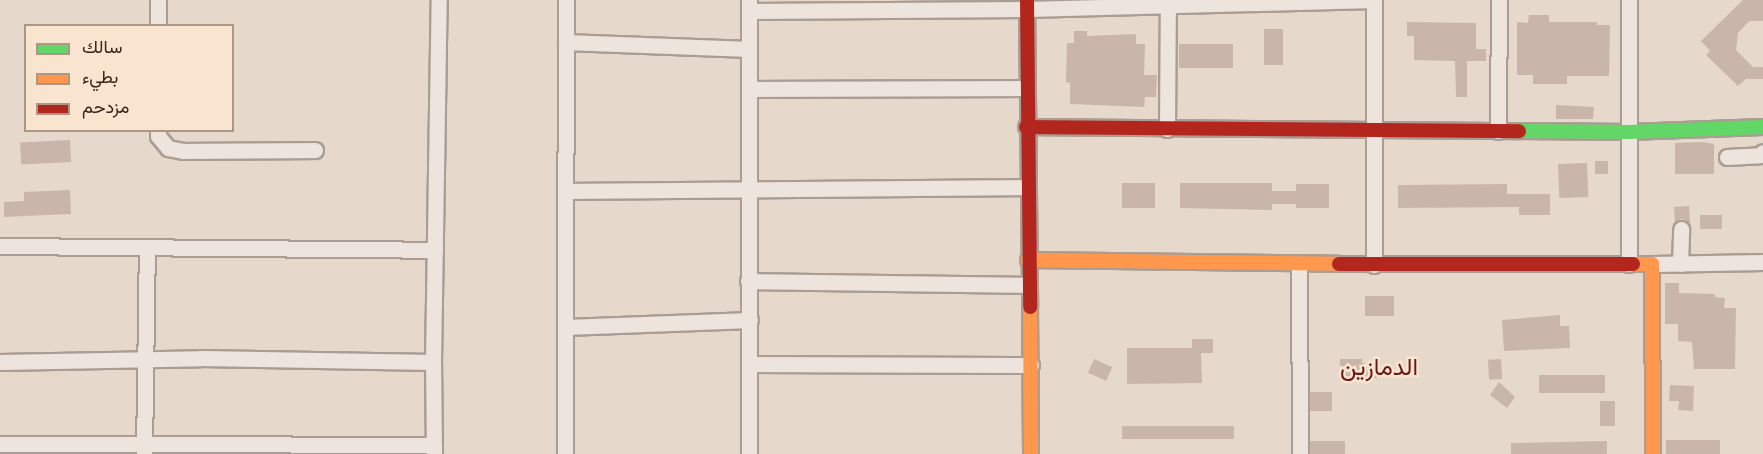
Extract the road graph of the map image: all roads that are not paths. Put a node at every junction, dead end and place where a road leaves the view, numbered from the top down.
1 (158, 0) edge
2 (439, 0) edge
3 (566, 0) edge
4 (1374, 0) edge
5 (1499, 0) edge
6 (1629, 0) edge
7 (1168, 2) edge
8 (749, 5) edge
9 (1027, 5) edge
10 (158, 24) edge
11 (566, 42) junction
12 (749, 48) junction
13 (1027, 88) junction
14 (749, 89) junction
15 (1026, 127) junction
16 (1763, 127) edge
17 (1167, 129) junction
18 (1374, 131) junction
19 (1498, 131) junction
20 (158, 132) edge
21 (1629, 132) junction
22 (315, 150) dead end
23 (1763, 152) edge
24 (1726, 157) dead end
25 (1028, 188) junction
26 (567, 191) junction
27 (748, 191) junction
28 (1681, 229) dead end
29 (0, 246) edge
30 (147, 248) junction
31 (435, 250) junction
32 (1028, 260) junction
33 (1763, 262) edge
34 (1299, 264) junction
35 (1629, 264) junction
36 (1652, 264) junction
37 (1680, 264) junction
38 (1374, 265) junction
39 (748, 281) junction
40 (1028, 285) junction
41 (750, 320) junction
42 (566, 327) junction
43 (145, 361) junction
44 (0, 362) edge
45 (433, 362) junction
46 (749, 364) junction
47 (1031, 365) junction
48 (0, 444) edge
49 (144, 449) edge
50 (434, 450) edge
51 (565, 454) edge
52 (749, 454) edge
53 (1031, 454) edge
54 (1300, 454) edge
55 (1653, 454) edge

1 - 10 street
2 - 31 street
3 - 11 street
4 - 7 street
4 - 18 street
5 - 19 street
6 - 21 street
7 - 9 street
7 - 17 street
8 - 9 street
8 - 12 street
9 - 13 street
11 - 12 street
11 - 26 street
12 - 14 street
13 - 14 street
13 - 15 street
14 - 27 street
15 - 17 street
15 - 25 street
16 - 21 street
17 - 18 street
18 - 19 street
18 - 38 street
19 - 21 street
20 - 22 street
21 - 35 street
23 - 24 street
25 - 27 street
25 - 32 street
26 - 27 street
26 - 42 street
27 - 39 street
28 - 37 street
29 - 30 street
30 - 31 street
30 - 43 street
31 - 45 street
32 - 34 street
32 - 40 street
33 - 37 street
34 - 38 street
34 - 54 street
35 - 36 street
35 - 38 street
36 - 37 street
36 - 55 street
39 - 40 street
39 - 41 street
40 - 47 street
41 - 42 street
41 - 46 street
42 - 51 street
43 - 44 street
43 - 45 street
43 - 49 street
45 - 50 street
46 - 47 street
46 - 52 street
47 - 53 street
48 - 49 street
49 - 50 street

